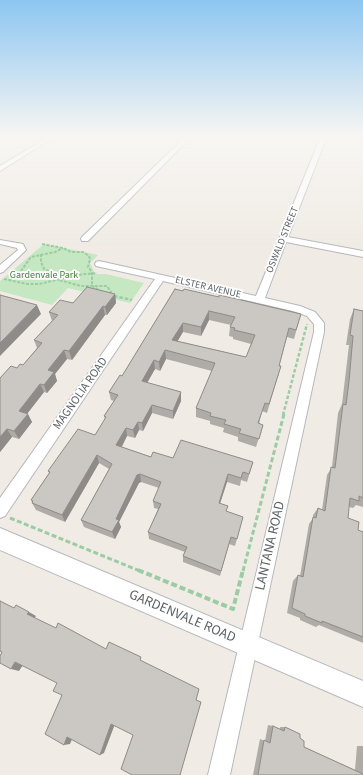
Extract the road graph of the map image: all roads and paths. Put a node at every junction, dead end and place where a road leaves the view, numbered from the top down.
1 (152, 172) edge
2 (310, 172) edge
3 (85, 239) dead end
4 (284, 239) junction
5 (0, 242) edge
6 (42, 244) dead end
7 (63, 248) junction
8 (41, 254) junction
9 (363, 254) edge
10 (100, 269) joint
11 (0, 270) edge
12 (92, 273) junction
13 (0, 278) edge
14 (161, 278) junction
15 (11, 280) junction
16 (59, 280) junction
17 (92, 286) junction
18 (109, 294) junction
19 (132, 300) dead end
20 (259, 300) junction
21 (311, 319) junction
22 (2, 513) edge
23 (0, 539) edge
24 (248, 645) junction
25 (363, 694) edge
26 (219, 775) edge

1 - 3 street
2 - 4 street, OSWALD STREET
4 - 9 street
4 - 20 street, OSWALD STREET
5 - 11 street
6 - 7 path
7 - 8 path
7 - 12 path
8 - 15 path
8 - 16 path
10 - 12 path
10 - 14 street, ELSTER AVENUE
12 - 16 path
12 - 17 path
13 - 15 path
14 - 20 street, ELSTER AVENUE
14 - 22 street, MAGNOLIA ROAD
15 - 16 path
16 - 17 path
17 - 18 path
17 - 18 path
18 - 19 path
20 - 21 street, ELSTER AVENUE
21 - 22 path
21 - 24 street, LANTANA ROAD
23 - 24 street, GARDENVALE ROAD
24 - 25 street, GARDENVALE ROAD
24 - 26 street, LANTANA ROAD

